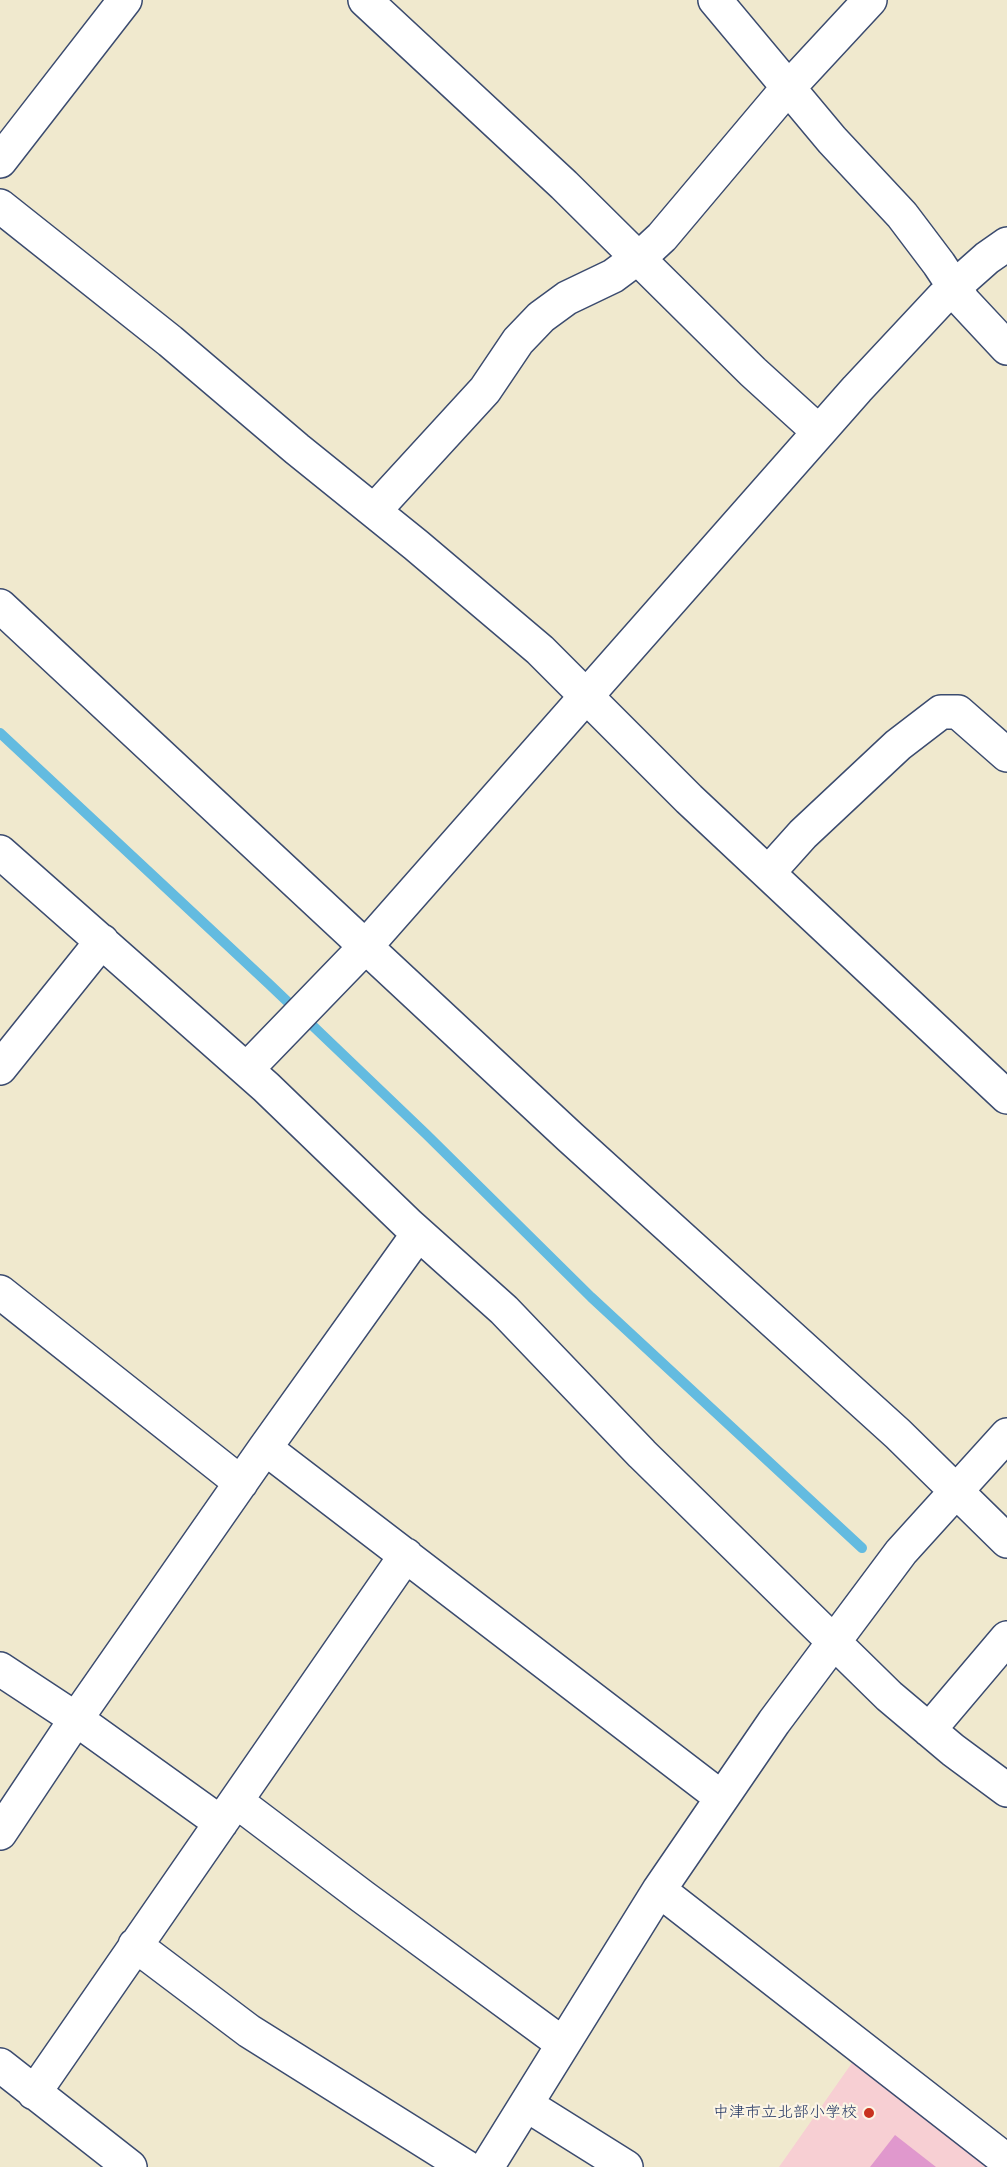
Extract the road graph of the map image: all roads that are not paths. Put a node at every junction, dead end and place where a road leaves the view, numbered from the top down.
1 (125, 0) edge
2 (365, 0) edge
3 (715, 0) edge
4 (870, 0) edge
5 (788, 89) junction
6 (0, 161) edge
7 (0, 206) edge
8 (1007, 244) edge
9 (638, 258) junction
10 (953, 288) junction
11 (1007, 348) edge
12 (819, 432) junction
13 (374, 511) junction
14 (0, 606) edge
15 (586, 697) junction
16 (1007, 754) edge
17 (0, 852) edge
18 (768, 873) junction
19 (102, 941) junction
20 (366, 946) junction
21 (0, 1068) edge
22 (247, 1069) junction
23 (1007, 1097) edge
24 (418, 1234) junction
25 (0, 1292) edge
26 (1007, 1435) edge
27 (265, 1448) junction
28 (241, 1483) junction
29 (956, 1491) junction
30 (1007, 1541) edge
31 (406, 1555) junction
32 (1007, 1638) edge
33 (833, 1643) junction
34 (0, 1669) edge
35 (76, 1719) junction
36 (929, 1730) junction
37 (1007, 1791) edge
38 (722, 1798) junction
39 (228, 1812) junction
40 (0, 1833) edge
41 (659, 1890) junction
42 (135, 1945) junction
43 (563, 2044) junction
44 (0, 2065) edge
45 (34, 2093) junction
46 (527, 2105) junction
47 (1007, 2161) edge
48 (130, 2167) edge
49 (466, 2167) edge
50 (487, 2167) edge
51 (626, 2167) edge

1 - 6 street
2 - 9 street
3 - 5 street
4 - 5 street
5 - 9 street
5 - 10 street
7 - 13 street
8 - 10 street
9 - 12 street
9 - 13 street
10 - 11 street
10 - 12 street
12 - 15 street
13 - 15 street
14 - 20 street
15 - 18 street
15 - 20 street
16 - 18 street
17 - 19 street
18 - 23 street
19 - 21 street
19 - 22 street
20 - 22 street
20 - 29 street
22 - 24 street
24 - 27 street
24 - 33 street
25 - 28 street
26 - 29 street
27 - 28 street
27 - 31 street
28 - 35 street
29 - 30 street
29 - 33 street
31 - 38 street
31 - 39 street
32 - 36 street
33 - 36 street
33 - 38 street
34 - 35 street
35 - 39 street
35 - 40 street
36 - 37 street
38 - 41 street
39 - 42 street
39 - 43 street
41 - 43 street
41 - 47 street
42 - 45 street
42 - 49 street
43 - 46 street
44 - 45 street
45 - 48 street
46 - 50 street
46 - 51 street

